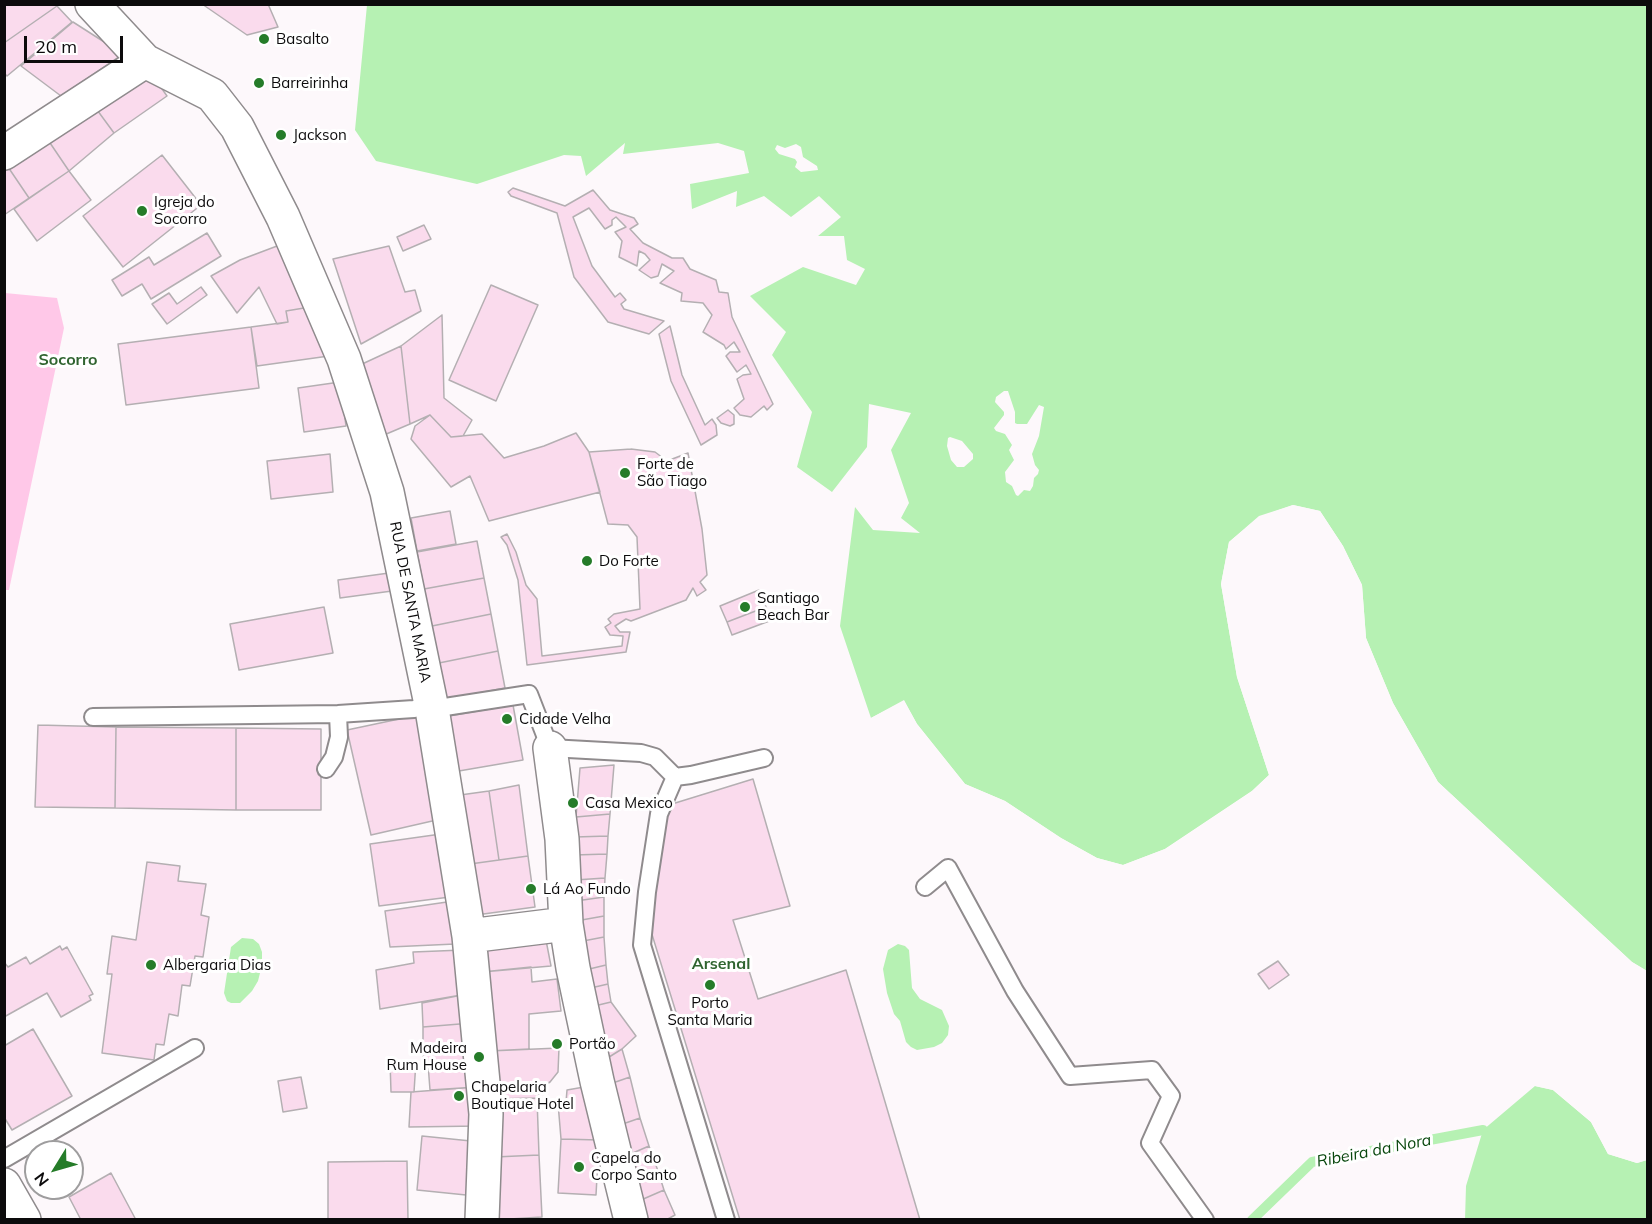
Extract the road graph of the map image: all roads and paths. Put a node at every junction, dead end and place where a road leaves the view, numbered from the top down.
1 (92, 4) edge
2 (146, 61) junction
3 (4, 153) edge
4 (431, 707) junction
5 (338, 714) junction
6 (93, 717) dead end
7 (550, 748) junction
8 (764, 758) dead end
9 (326, 769) dead end
10 (675, 777) junction
11 (925, 887) dead end
12 (566, 924) junction
13 (469, 936) junction
14 (195, 1048) dead end
15 (4, 1159) edge
16 (4, 1185) edge
17 (24, 1220) edge
18 (482, 1220) edge
19 (631, 1220) edge
20 (726, 1220) edge
21 (1205, 1220) edge

1 - 2 street, RUA DE SANTA MARIA
2 - 3 street
2 - 4 street, RUA DE SANTA MARIA
4 - 5 lane
4 - 7 lane
4 - 13 street, RUA DE SANTA MARIA
5 - 6 lane
5 - 9 lane
7 - 10 lane
7 - 12 street
8 - 10 lane
10 - 20 lane
11 - 21 lane
12 - 13 street
12 - 19 street
13 - 18 street, RUA DE SANTA MARIA
14 - 15 lane
16 - 17 street

